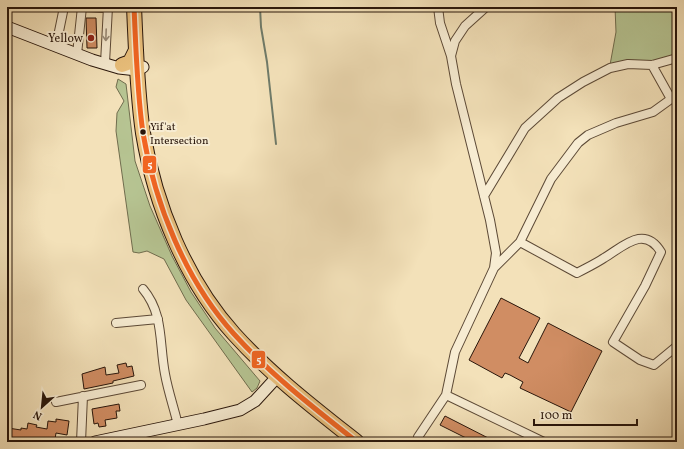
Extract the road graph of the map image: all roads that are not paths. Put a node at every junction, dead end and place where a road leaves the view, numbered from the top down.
1 (64, 7) edge
2 (107, 7) edge
3 (134, 7) edge
4 (141, 7) edge
5 (438, 7) edge
6 (486, 7) edge
7 (7, 27) edge
8 (56, 46) junction
9 (77, 54) junction
10 (451, 56) junction
11 (677, 58) edge
12 (105, 64) junction
13 (652, 65) junction
14 (134, 70) junction
15 (484, 196) junction
16 (520, 242) junction
17 (494, 268) junction
18 (143, 289) dead end
19 (158, 319) junction
20 (116, 323) dead end
21 (677, 346) edge
22 (278, 377) junction
23 (141, 384) dead end
24 (446, 395) junction
25 (83, 396) junction
26 (56, 402) dead end
27 (178, 425) junction
28 (418, 437) dead end
29 (81, 442) edge
30 (95, 442) edge
31 (357, 442) edge
32 (544, 442) edge

1 - 8 street
2 - 9 street
2 -> 12 street
3 - 14 highway
4 - 14 highway
5 - 10 street
6 - 10 street
7 - 8 street
8 - 9 street
9 - 12 street
10 - 15 street
11 - 13 street
12 - 14 street
13 - 15 street
13 - 16 street
14 - 22 highway
15 - 17 street
16 - 17 street
16 - 21 street
17 - 24 street
18 - 19 street
19 - 20 street
19 - 27 street
22 - 27 street
22 - 31 highway
23 - 25 street
24 - 28 street
24 - 32 street
25 - 26 street
25 - 29 street
27 - 30 street

